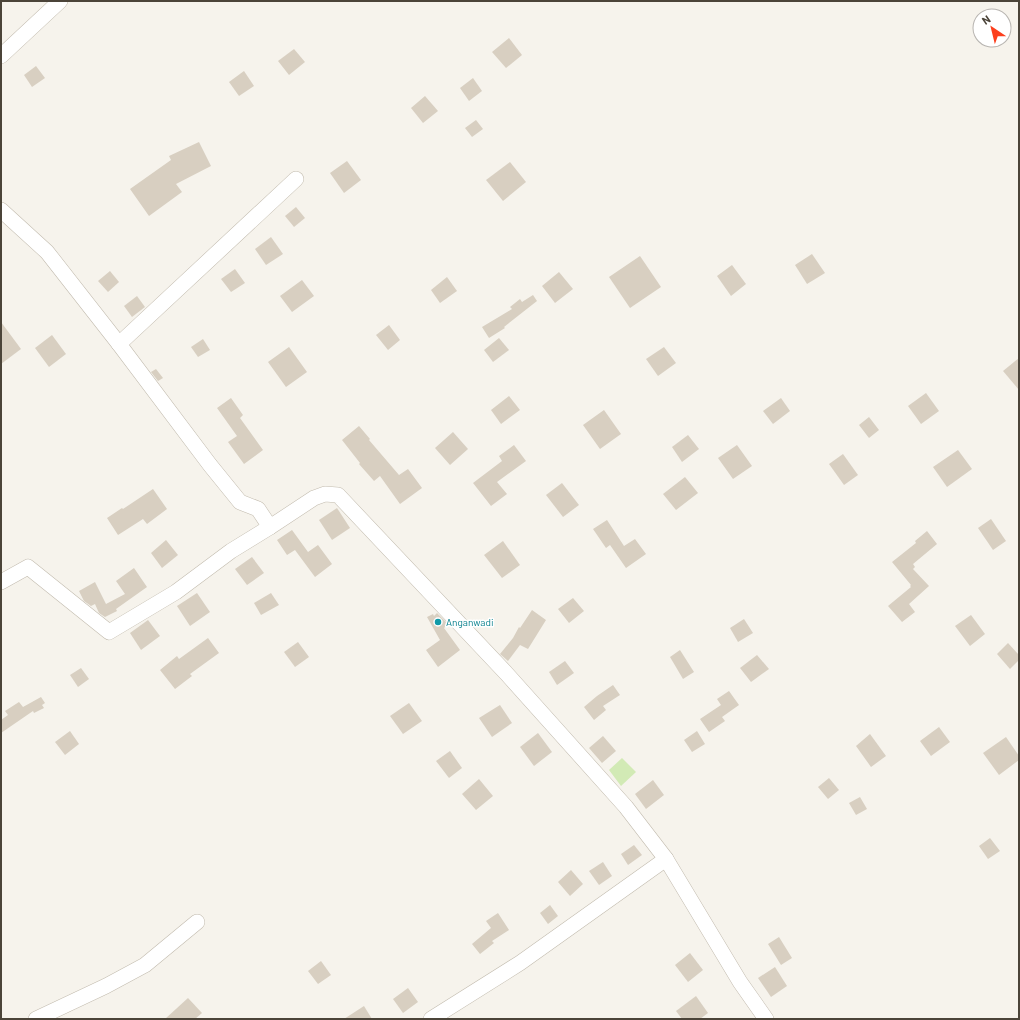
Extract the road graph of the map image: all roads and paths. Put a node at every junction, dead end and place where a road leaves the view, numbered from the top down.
1 (60, 1) edge
2 (1, 56) edge
3 (296, 179) dead end
4 (1, 210) edge
5 (119, 344) junction
6 (270, 527) junction
7 (1, 582) edge
8 (666, 859) junction
9 (197, 922) dead end
10 (36, 1019) edge
11 (431, 1019) edge
12 (766, 1019) edge

1 - 2 street
3 - 5 street
4 - 5 street
5 - 6 street
6 - 7 street
6 - 8 street
8 - 11 street
8 - 12 street
9 - 10 street

